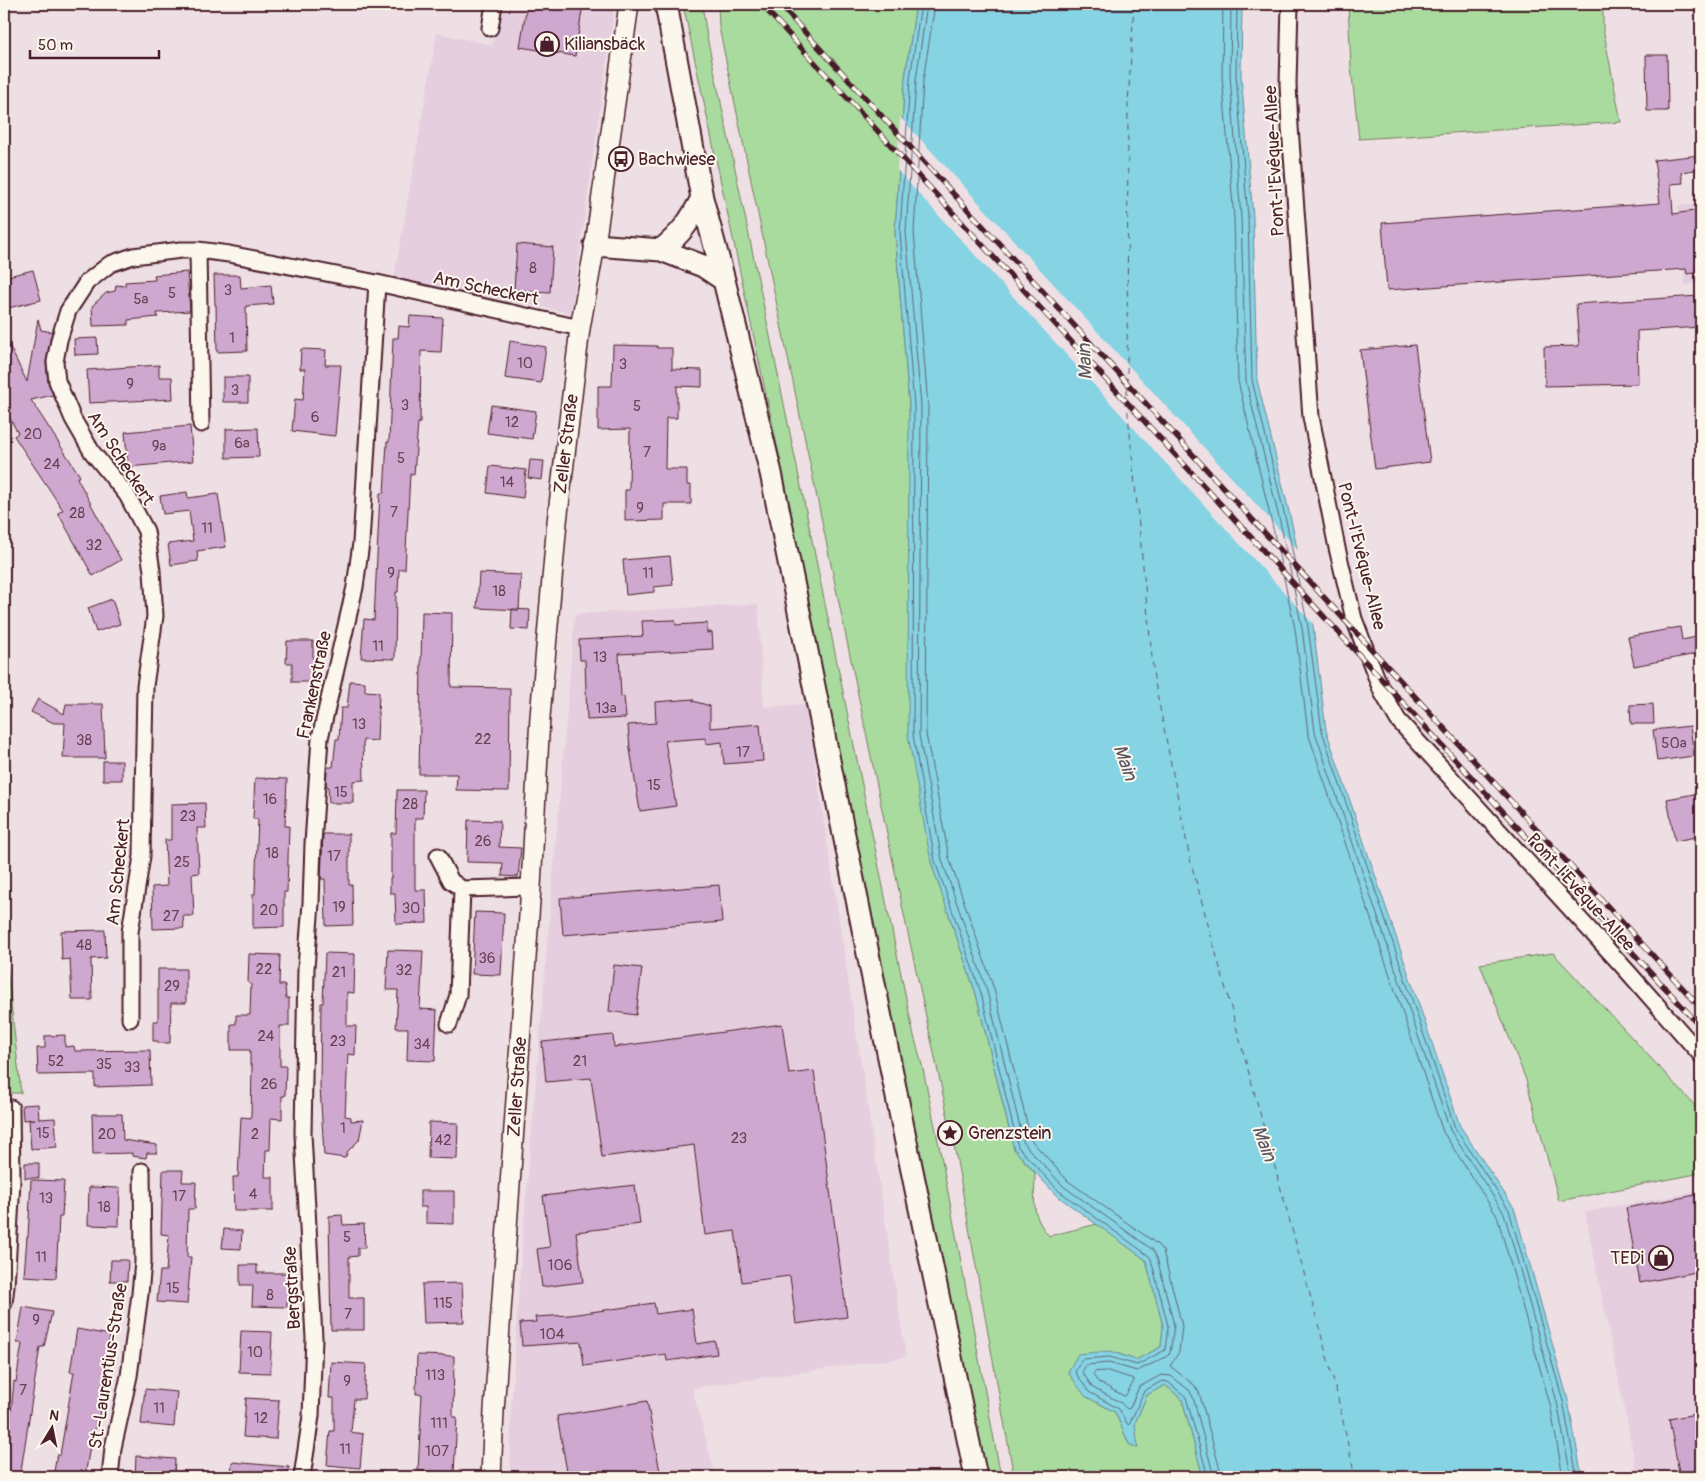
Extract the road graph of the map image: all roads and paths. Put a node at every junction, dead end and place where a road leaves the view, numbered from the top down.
1 (494, 4) edge
2 (629, 4) edge
3 (666, 4) edge
4 (1290, 4) edge
5 (490, 28) dead end
6 (702, 198) junction
7 (595, 245) junction
8 (198, 250) junction
9 (661, 250) junction
10 (724, 280) junction
11 (377, 283) junction
12 (580, 328) junction
13 (200, 424) dead end
14 (438, 856) dead end
15 (531, 887) junction
16 (462, 889) junction
17 (130, 1019) dead end
18 (449, 1024) dead end
19 (1701, 1055) edge
20 (304, 1097) joint
21 (11, 1108) dead end
22 (142, 1171) dead end
23 (4, 1303) edge
24 (110, 1477) edge
25 (302, 1477) edge
26 (491, 1477) edge
27 (976, 1477) edge

1 - 5 street
2 - 7 street, Zeller Straße
3 - 6 main road
4 - 19 street, Pont-l'Evêque-Allee
6 - 9 main road
6 - 10 main road
7 - 9 main road
7 - 12 street, Zeller Straße
8 - 11 street, Am Scheckert
8 - 13 street
8 - 17 street, Am Scheckert
9 - 10 main road
10 - 27 main road
11 - 12 street, Am Scheckert
11 - 20 street, Frankenstraße
12 - 15 street, Zeller Straße
14 - 16 street
15 - 16 street
15 - 26 street, Zeller Straße
16 - 18 street
20 - 25 street, Bergstraße
21 - 23 street
22 - 24 street, St.-Laurentius-Straße

